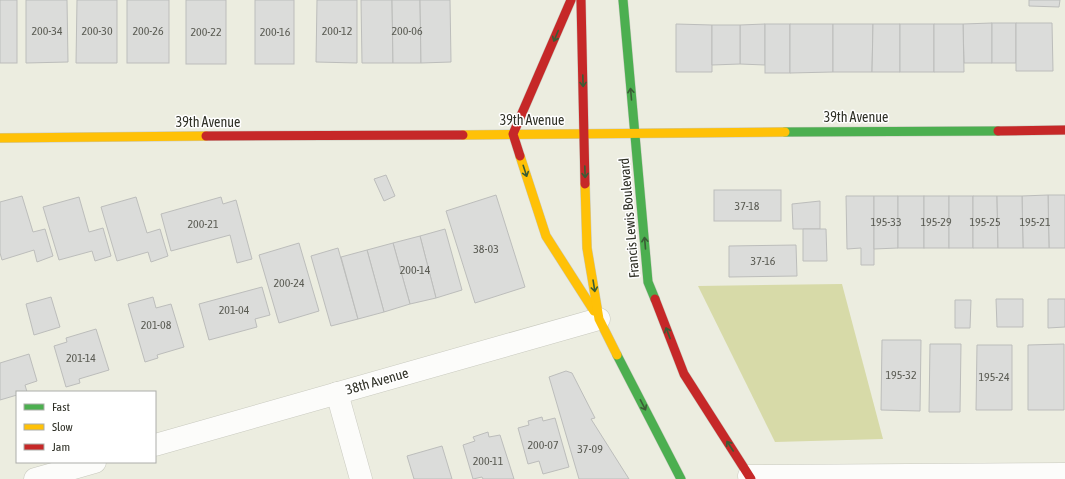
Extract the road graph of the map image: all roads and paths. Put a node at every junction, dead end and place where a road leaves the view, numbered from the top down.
1 (571, 0) edge
2 (581, 0) edge
3 (623, 0) edge
4 (1065, 130) edge
5 (584, 133) junction
6 (635, 133) junction
7 (513, 134) junction
8 (0, 138) edge
9 (599, 319) junction
10 (337, 393) junction
11 (156, 445) edge
12 (91, 463) edge
13 (1065, 474) edge
14 (750, 477) edge
15 (35, 479) edge
16 (361, 479) edge
17 (681, 479) edge

1 -> 7 main road
2 -> 5 main road
6 -> 3 main road, Francis Lewis Boulevard
4 - 6 main road, 39th Avenue
5 - 6 main road, 39th Avenue
5 - 7 main road, 39th Avenue
5 -> 9 main road
14 -> 6 main road, Francis Lewis Boulevard
7 - 8 main road, 39th Avenue
7 -> 9 main road
9 - 10 street, 38th Avenue
9 -> 17 main road
10 - 11 street, 38th Avenue
10 - 16 street
12 - 15 street
13 - 14 street

